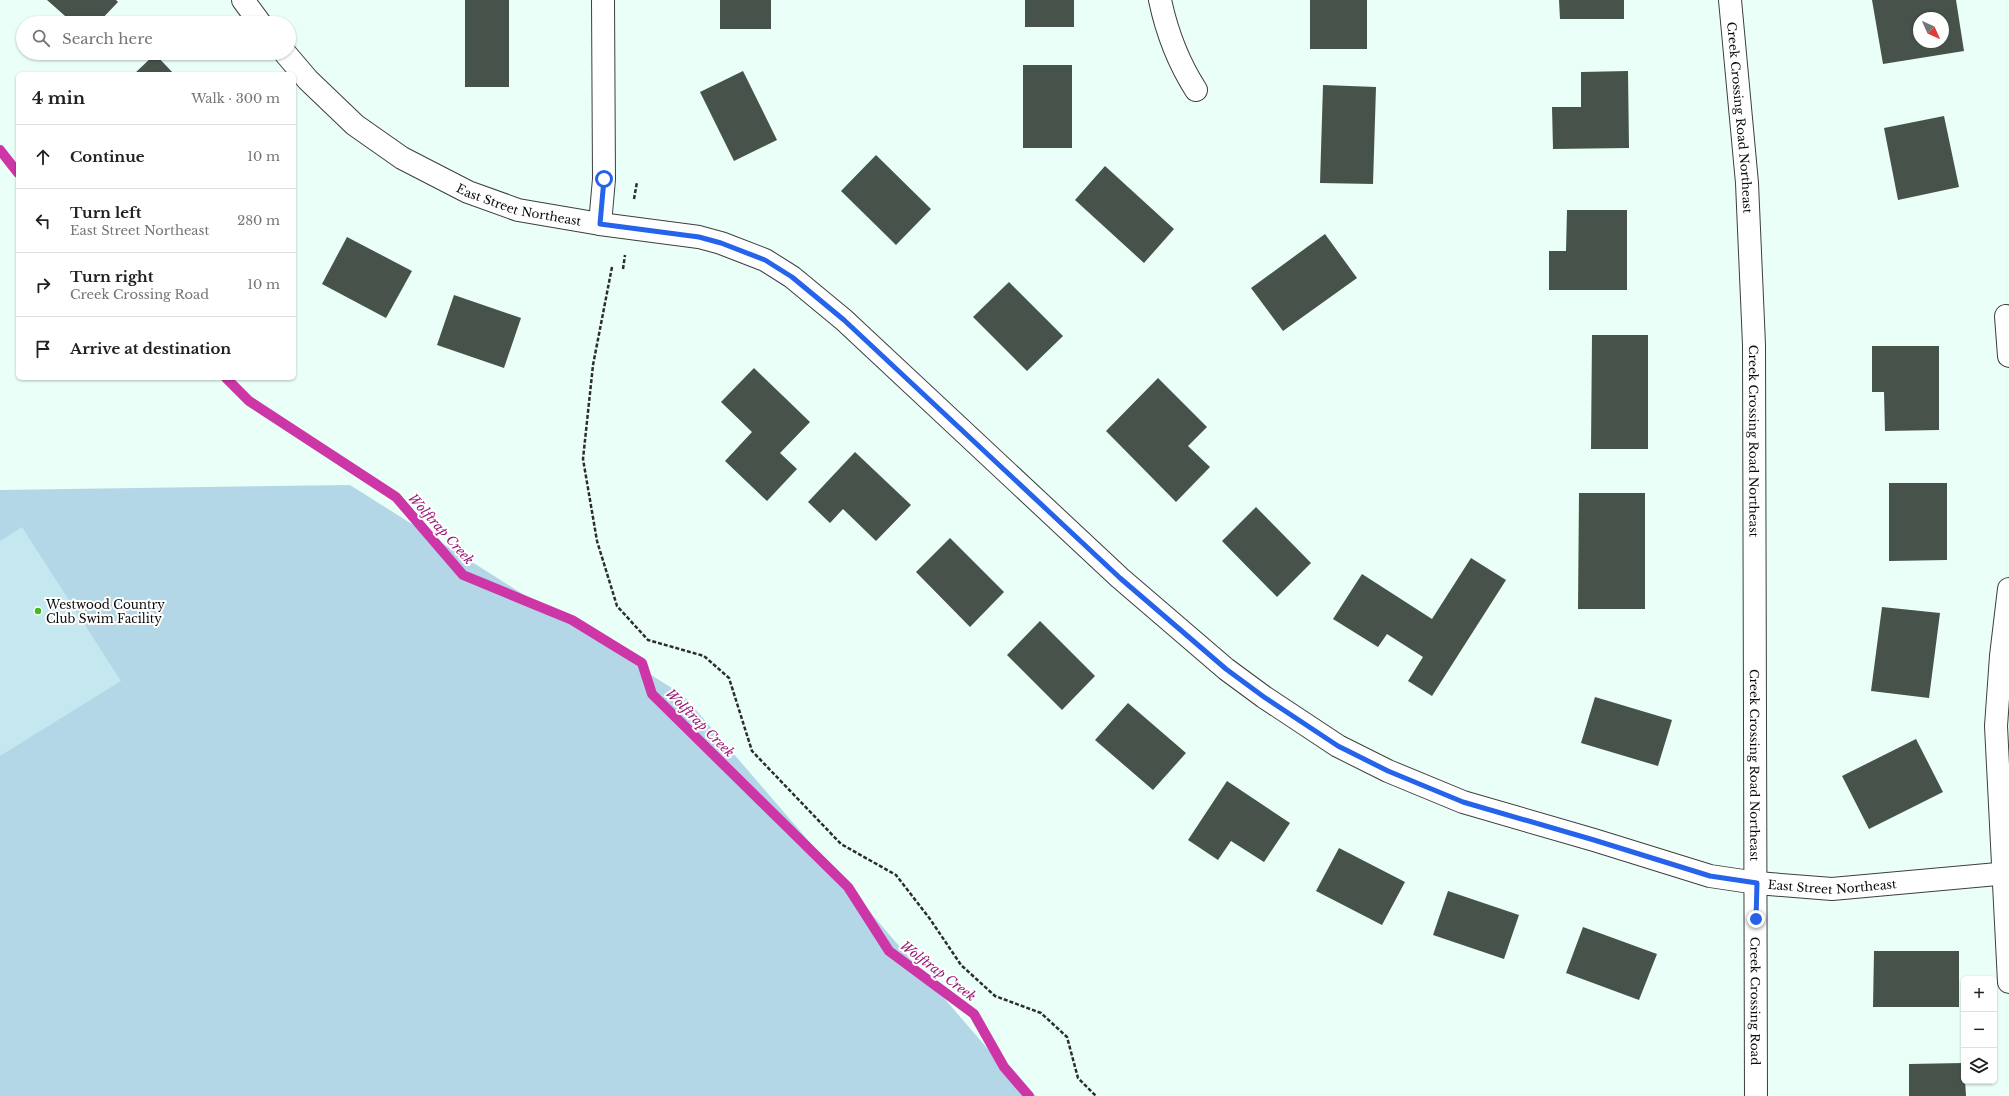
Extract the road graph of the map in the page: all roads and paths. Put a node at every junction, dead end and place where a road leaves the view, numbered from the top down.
1 (243, 0) edge
2 (603, 0) edge
3 (1160, 0) edge
4 (1730, 0) edge
5 (255, 16) edge
6 (291, 60) edge
7 (1196, 90) dead end
8 (600, 224) junction
9 (612, 267) dead end
10 (2006, 316) dead end
11 (2009, 356) edge
12 (2009, 589) edge
13 (2006, 874) edge
14 (1757, 883) junction
15 (2009, 982) edge
16 (1096, 1096) edge
17 (1756, 1096) edge

1 - 5 street
2 - 8 street
3 - 7 street
4 - 14 street, Creek Crossing Road Northeast
6 - 8 street, East Street Northeast
8 - 14 street, East Street Northeast
9 - 16 path
10 - 11 street
12 - 13 street
13 - 14 street, East Street Northeast
13 - 15 street
14 - 17 street, Creek Crossing Road

